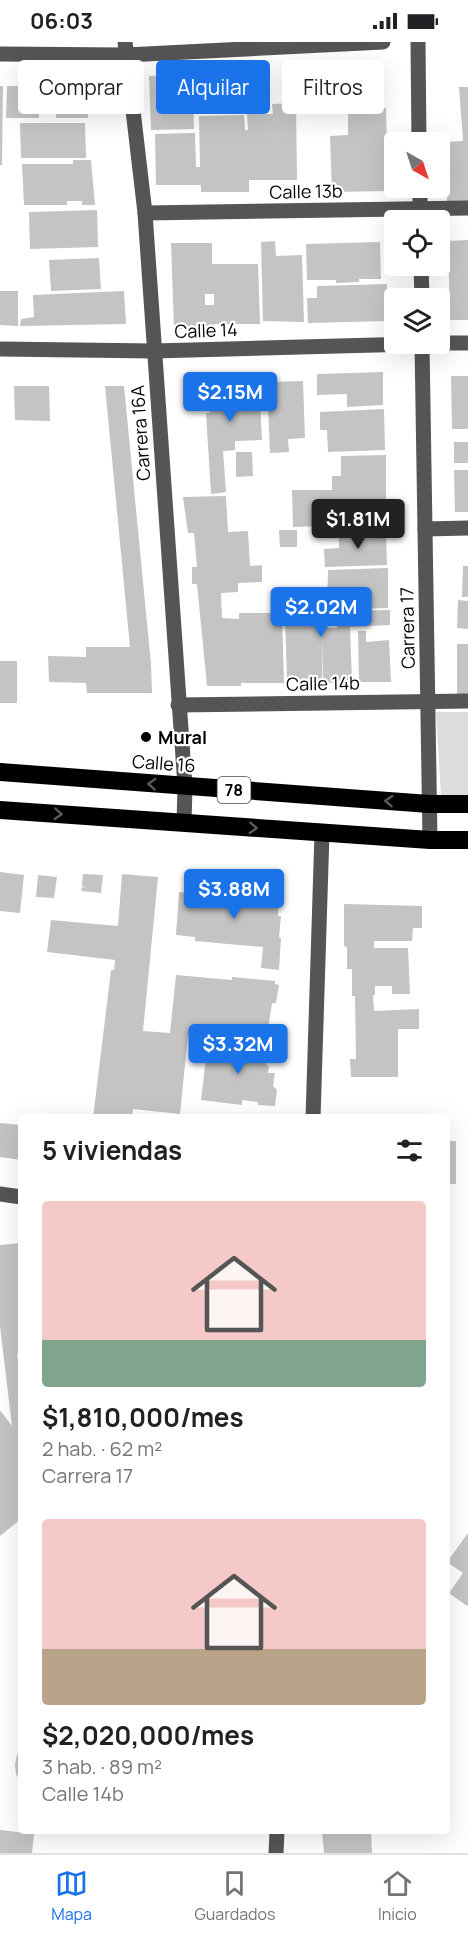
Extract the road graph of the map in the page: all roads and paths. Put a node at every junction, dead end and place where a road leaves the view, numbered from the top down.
1 (383, 42) edge
2 (418, 42) edge
3 (126, 49) edge
4 (0, 54) edge
5 (419, 132) edge
6 (468, 208) edge
7 (450, 211) edge
8 (145, 213) junction
9 (384, 215) edge
10 (450, 343) edge
11 (468, 343) edge
12 (384, 345) edge
13 (0, 349) edge
14 (154, 351) junction
15 (422, 354) edge
16 (468, 528) edge
17 (425, 529) junction
18 (428, 701) junction
19 (468, 701) edge
20 (178, 705) junction
21 (0, 772) edge
22 (185, 786) junction
23 (429, 804) junction
24 (468, 804) edge
25 (0, 810) edge
26 (184, 823) junction
27 (322, 832) junction
28 (430, 840) junction
29 (468, 840) edge
30 (313, 1114) edge
31 (0, 1194) edge
32 (18, 1197) edge
33 (277, 1834) edge
34 (276, 1853) edge

1 - 3 street
2 - 5 street
3 - 4 street
3 - 8 street, Carrera 16A
6 - 7 street, Calle 13b
8 - 9 street, Calle 13b
8 - 14 street, Carrera 16A
10 - 11 street
12 - 14 street, Calle 14
13 - 14 street, Calle 14
14 - 20 street, Carrera 16A
15 - 17 street, Carrera 17
16 - 17 street
17 - 18 street, Carrera 17
18 - 19 street, Calle 14b
18 - 20 street, Calle 14b
18 - 23 street, Carrera 17
20 - 22 street, Carrera 16A
22 -> 21 highway, Calle 16 / 78
23 -> 22 highway, Calle 16 / 78
22 - 26 street, Carrera 16A
23 - 24 highway, Calle 16 / 78
23 - 28 street, Carrera 17
25 -> 26 highway, 78
26 -> 27 highway, 78
27 - 28 highway, 78
27 - 30 street
28 - 29 highway, 78
31 - 32 street
33 - 34 street

